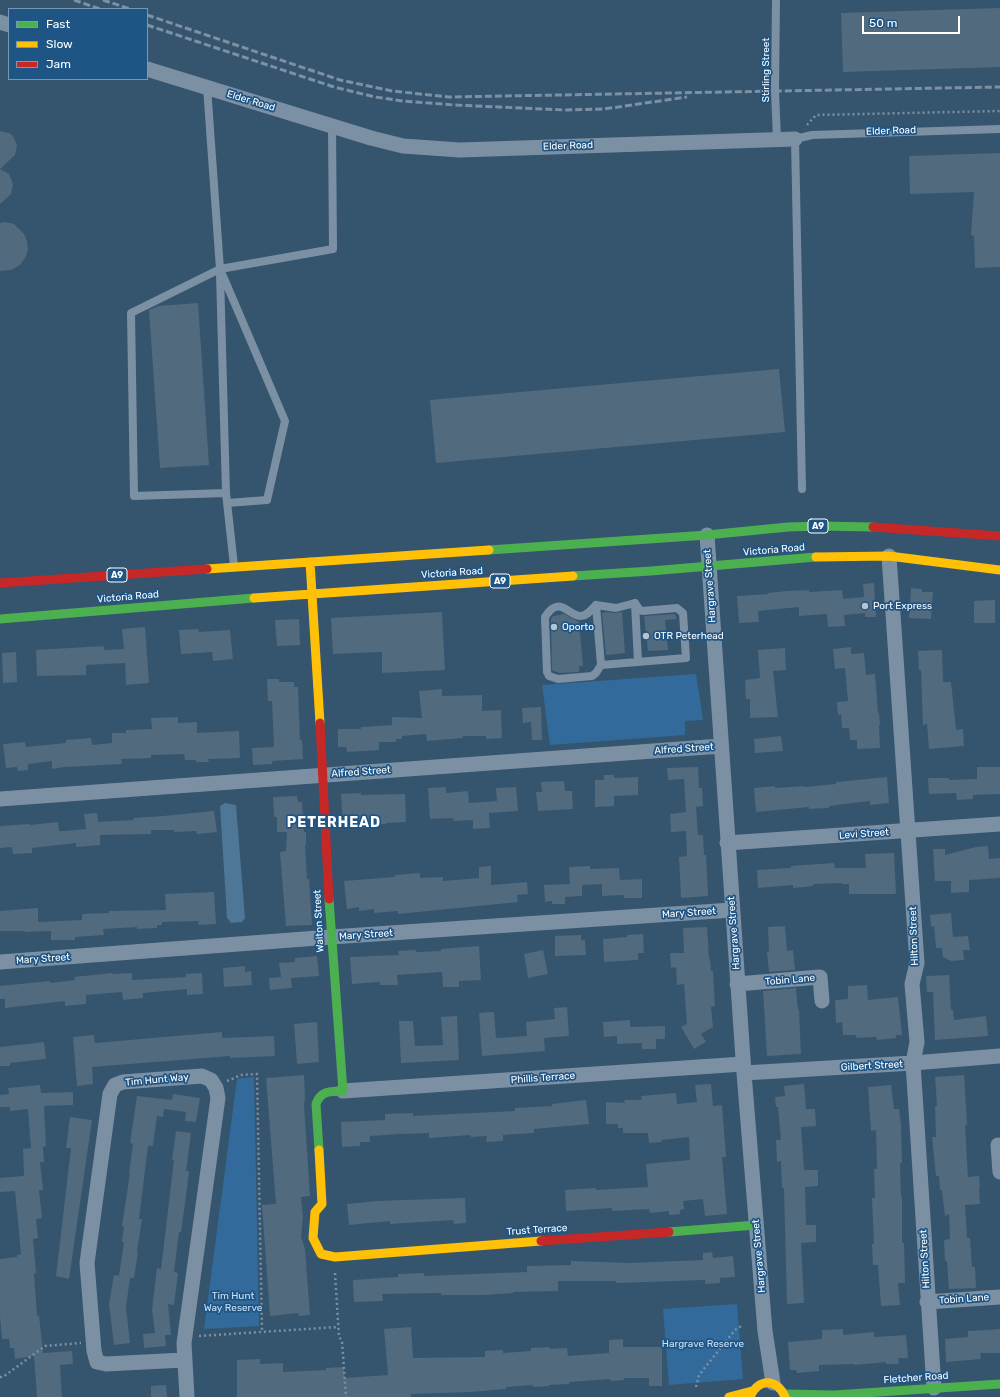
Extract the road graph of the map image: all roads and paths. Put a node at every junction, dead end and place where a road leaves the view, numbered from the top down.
1 (776, 0) edge
2 (148, 69) edge
3 (207, 87) junction
4 (1000, 111) edge
5 (332, 126) junction
6 (1000, 128) edge
7 (776, 139) junction
8 (795, 139) junction
9 (220, 269) junction
10 (802, 488) dead end
11 (226, 493) junction
12 (227, 503) junction
13 (707, 535) junction
14 (1000, 536) edge
15 (889, 556) junction
16 (310, 562) junction
17 (234, 567) junction
18 (709, 567) junction
19 (1000, 570) edge
20 (0, 584) edge
21 (311, 593) junction
22 (634, 603) junction
23 (596, 605) junction
24 (0, 619) edge
25 (638, 662) junction
26 (601, 665) junction
27 (721, 746) junction
28 (323, 775) junction
29 (0, 799) edge
30 (1000, 824) edge
31 (908, 831) junction
32 (727, 842) junction
33 (732, 910) junction
34 (331, 937) junction
35 (0, 962) edge
36 (737, 984) junction
37 (822, 1001) dead end
38 (1000, 1056) edge
39 (913, 1063) junction
40 (744, 1069) junction
41 (234, 1079) dead end
42 (342, 1091) junction
43 (998, 1144) dead end
44 (1000, 1172) edge
45 (756, 1225) junction
46 (334, 1266) dead end
47 (1000, 1297) edge
48 (927, 1302) junction
49 (744, 1325) dead end
50 (338, 1327) junction
51 (262, 1332) junction
52 (199, 1336) dead end
53 (56, 1341) dead end
54 (93, 1342) junction
55 (56, 1345) junction
56 (184, 1360) junction
57 (0, 1377) edge
58 (1000, 1384) edge
59 (696, 1387) dead end
60 (934, 1388) junction
61 (759, 1389) edge
62 (785, 1396) edge
63 (831, 1396) edge
64 (187, 1397) edge
65 (346, 1397) edge
66 (729, 1397) edge

1 - 7 lane, Stirling Street
2 - 3 street, Elder Road
3 - 5 street, Elder Road
3 - 9 lane
4 - 8 path
5 - 7 street, Elder Road
5 - 9 lane
6 - 8 lane, Elder Road
7 - 8 street, Elder Road
8 - 10 lane
9 - 11 lane
9 - 11 lane
9 - 12 lane
11 - 12 lane
12 - 17 lane
13 - 14 main road, A9
13 - 16 main road, Victoria Road / A9
13 - 18 street, Hargrave Street
15 - 18 main road, Victoria Road / A9
15 - 19 main road, Victoria Road / A9
15 - 31 street, Hilton Street
16 - 17 main road, Victoria Road / A9
16 - 21 main road, Walton Street
17 - 20 main road, Victoria Road / A9
18 - 21 main road, Victoria Road / A9
18 - 27 street, Hargrave Street
21 - 24 main road, Victoria Road / A9
21 - 28 main road, Walton Street
22 - 23 lane
22 - 25 lane
22 - 25 lane
23 - 26 lane
23 - 26 lane
25 - 26 lane
27 - 28 street, Alfred Street
27 - 32 street, Hargrave Street
28 - 29 street, Alfred Street
28 - 34 main road, Walton Street
30 - 31 street, Levi Street
31 - 32 street, Levi Street
31 - 39 street, Hilton Street
32 - 33 street, Hargrave Street
33 - 34 street, Mary Street
33 - 36 street, Hargrave Street
34 - 35 street, Mary Street
34 - 42 main road, Walton Street
36 - 37 street, Tobin Lane
36 - 40 street, Hargrave Street
38 - 39 street, Gilbert Street
39 - 40 street, Gilbert Street
39 - 48 street, Hilton Street
40 - 42 street, Phillis Terrace
40 - 45 street, Hargrave Street
41 - 51 path
42 - 45 main road, Trust Terrace
43 - 44 street
45 - 61 street, Hargrave Street
46 - 50 path
47 - 48 street, Tobin Lane
48 - 60 street, Hilton Street
49 - 59 path
50 - 51 path
50 - 65 path
51 - 52 path
53 - 55 path
54 - 55 path
54 - 56 street, Tim Hunt Way
54 - 56 street, Tim Hunt Way
55 - 57 path
56 - 64 street, Tim Hunt Way
58 - 60 main road, Fletcher Road
60 - 63 main road, Fletcher Road
61 - 62 main road
61 - 66 main road
62 - 63 main road, Fletcher Road

